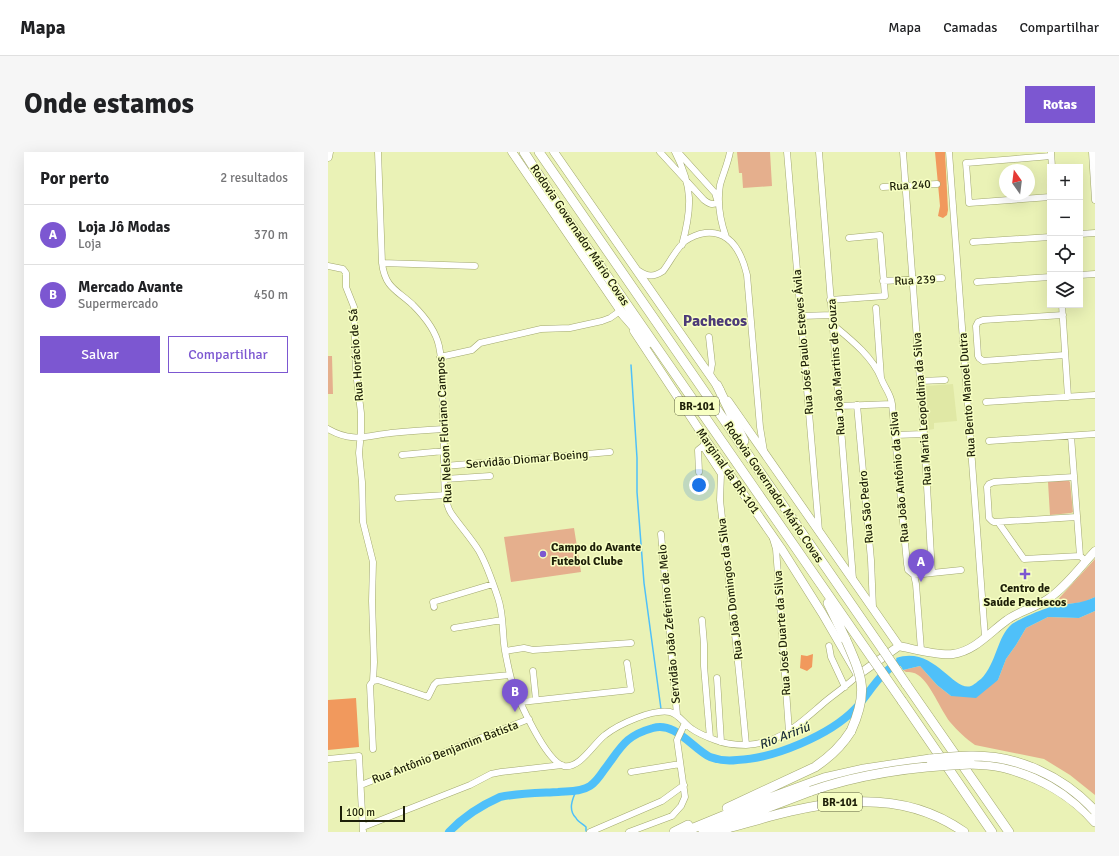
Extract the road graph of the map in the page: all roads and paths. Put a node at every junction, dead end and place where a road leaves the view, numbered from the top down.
1 (329, 152) edge
2 (378, 152) edge
3 (512, 152) edge
4 (524, 152) edge
5 (539, 152) edge
6 (554, 152) edge
7 (660, 152) edge
8 (676, 152) edge
9 (730, 152) edge
10 (788, 152) edge
11 (819, 152) edge
12 (903, 152) edge
13 (950, 152) edge
14 (1092, 152) edge
15 (1051, 154) edge
16 (328, 157) edge
17 (1052, 164) edge
18 (693, 170) junction
19 (684, 174) junction
20 (687, 183) junction
21 (937, 184) dead end
22 (906, 186) junction
23 (883, 187) dead end
24 (1047, 198) edge
25 (1095, 200) edge
26 (718, 203) junction
27 (723, 227) junction
28 (685, 232) junction
29 (714, 233) junction
30 (1083, 234) edge
31 (1095, 234) edge
32 (694, 236) junction
33 (726, 237) junction
34 (1047, 237) edge
35 (849, 238) dead end
36 (973, 242) dead end
37 (682, 244) junction
38 (382, 263) junction
39 (328, 266) edge
40 (475, 266) dead end
41 (636, 270) junction
42 (1095, 274) edge
43 (1083, 275) edge
44 (1047, 277) edge
45 (942, 278) dead end
46 (912, 280) junction
47 (886, 281) junction
48 (977, 282) dead end
49 (830, 300) junction
50 (876, 308) dead end
51 (1062, 308) edge
52 (620, 311) junction
53 (832, 315) junction
54 (1063, 315) junction
55 (800, 316) junction
56 (832, 324) junction
57 (709, 337) dead end
58 (1065, 355) junction
59 (440, 357) junction
60 (710, 375) junction
61 (881, 378) junction
62 (945, 380) dead end
63 (920, 381) junction
64 (681, 382) junction
65 (717, 384) junction
66 (1095, 395) edge
67 (1068, 397) junction
68 (986, 402) dead end
69 (892, 404) junction
70 (857, 405) junction
71 (838, 406) junction
72 (328, 429) edge
73 (444, 429) junction
74 (924, 434) junction
75 (1095, 434) edge
76 (895, 435) junction
77 (1071, 436) junction
78 (360, 438) junction
79 (989, 441) dead end
80 (704, 443) junction
81 (444, 451) junction
82 (610, 452) dead end
83 (402, 455) dead end
84 (766, 456) junction
85 (444, 466) junction
86 (757, 468) junction
87 (699, 472) dead end
88 (490, 476) dead end
89 (1074, 477) junction
90 (445, 479) junction
91 (446, 495) junction
92 (398, 498) dead end
93 (1077, 517) junction
94 (995, 522) junction
95 (819, 533) junction
96 (661, 534) dead end
97 (771, 534) junction
98 (1095, 551) edge
99 (1083, 559) junction
100 (961, 570) dead end
101 (932, 573) junction
102 (914, 576) junction
103 (816, 578) junction
104 (853, 581) junction
105 (493, 584) junction
106 (434, 607) dead end
107 (873, 609) junction
108 (502, 620) junction
109 (702, 620) dead end
110 (454, 628) dead end
111 (985, 638) junction
112 (631, 643) dead end
113 (829, 646) dead end
114 (899, 646) junction
115 (920, 650) junction
116 (505, 651) junction
117 (627, 663) dead end
118 (533, 671) dead end
119 (510, 675) junction
120 (858, 675) junction
121 (717, 678) dead end
122 (373, 681) junction
123 (845, 686) junction
124 (536, 700) junction
125 (521, 702) junction
126 (677, 715) junction
127 (529, 719) junction
128 (683, 726) junction
129 (789, 732) junction
130 (710, 738) junction
131 (721, 742) junction
132 (746, 745) junction
133 (373, 749) dead end
134 (328, 759) edge
135 (680, 764) junction
136 (562, 765) junction
137 (631, 772) dead end
138 (361, 785) junction
139 (684, 785) junction
140 (811, 787) junction
141 (1095, 811) edge
142 (1094, 822) edge
143 (363, 830) edge
144 (590, 832) edge
145 (629, 832) edge
146 (674, 832) edge
147 (684, 832) edge
148 (703, 832) edge
149 (714, 832) edge
150 (964, 832) edge
151 (992, 832) edge
152 (1009, 832) edge

1 - 16 main road
2 - 38 street, Rua Nelson Floriano Campos
3 - 52 main road, Marginal da BR-101
4 - 64 highway, Rodovia Governador Mário Covas / BR-101
5 - 86 highway, Rodovia Governador Mário Covas / BR-101
6 - 41 main road
7 - 20 street
8 - 18 street
8 - 19 street
9 - 26 street
10 - 55 street, Rua José Paulo Esteves Ávila
11 - 49 street, Rua João Martins de Souza
12 - 22 street, Rua Maria Leopoldina da Silva
13 - 111 street, Rua Bento Manoel Dutra
14 - 25 street
15 - 17 street
15 - 24 street
18 - 19 street
18 - 26 street
19 - 20 street
20 - 26 street
20 - 28 street
21 - 22 street, Rua 240
22 - 23 street, Rua 240
22 - 46 street, Rua Maria Leopoldina da Silva
26 - 27 street
27 - 29 street
27 - 33 street
28 - 32 street
28 - 37 street
29 - 32 street
29 - 33 street
30 - 31 street
32 - 37 street
33 - 84 street
34 - 36 street
35 - 47 street
37 - 41 street
38 - 40 street
38 - 59 street, Rua Nelson Floriano Campos
39 - 78 street, Rua Horácio de Sá
41 - 60 main road
42 - 43 street
44 - 48 street
45 - 46 street, Rua 239
46 - 47 street, Rua 239
46 - 63 street, Rua Maria Leopoldina da Silva
47 - 49 street
49 - 53 street, Rua João Martins de Souza
50 - 61 street
51 - 54 street
52 - 59 street
52 - 64 highway
52 - 80 main road, Marginal da BR-101
53 - 55 street
53 - 56 street, Rua João Martins de Souza
54 - 58 street
54 - 58 street
55 - 95 street, Rua José Paulo Esteves Ávila
56 - 61 street, Rua João Antônio da Silva
56 - 71 street, Rua João Martins de Souza
57 - 60 street
58 - 67 street
59 - 73 street, Rua Nelson Floriano Campos
60 - 65 main road
61 - 69 street, Rua João Antônio da Silva
62 - 63 street
63 - 74 street, Rua Maria Leopoldina da Silva
64 - 103 highway, Rodovia Governador Mário Covas / BR-101
65 - 84 main road
65 - 86 highway
66 - 67 street
67 - 68 street
69 - 70 street
69 - 76 street, Rua João Antônio da Silva
70 - 71 street
70 - 107 street, Rua São Pedro
71 - 104 street, Rua João Martins de Souza
72 - 78 street
73 - 78 street
73 - 81 street, Rua Nelson Floriano Campos
74 - 76 street
74 - 101 street, Rua Maria Leopoldina da Silva
75 - 77 street
76 - 102 street, Rua João Antônio da Silva
77 - 79 street
77 - 89 street
78 - 122 street, Rua Horácio de Sá
80 - 87 street
80 - 97 main road, Marginal da BR-101
80 - 132 street, Rua João Domingos da Silva
81 - 83 street
81 - 85 street, Rua Nelson Floriano Campos
82 - 85 street, Servidão Diomar Boeing
84 - 95 main road
85 - 90 street, Rua Nelson Floriano Campos
86 - 152 highway, Rodovia Governador Mário Covas / BR-101, bridge
88 - 90 street
89 - 93 street
89 - 94 street
90 - 91 street, Rua Nelson Floriano Campos
91 - 92 street
91 - 105 street, Rua Nelson Floriano Campos
93 - 94 street
93 - 99 street
94 - 99 street
95 - 104 main road
96 - 126 street, Servidão João Zeferino de Melo
97 - 120 main road, Marginal da BR-101
97 - 129 street, Rua José Duarte da Silva
98 - 99 main road
99 - 111 main road
100 - 101 street
101 - 102 street
102 - 115 street
103 - 146 highway, bridge
103 - 151 highway, Rodovia Governador Mário Covas / BR-101, bridge
104 - 107 main road
105 - 106 street
105 - 108 street, Rua Nelson Floriano Campos
107 - 114 main road
108 - 110 street
108 - 116 street, Rua Nelson Floriano Campos
109 - 130 street
111 - 115 main road
112 - 116 street
113 - 123 street
114 - 115 main road
114 - 120 main road
116 - 119 street, Rua Nelson Floriano Campos
117 - 124 street
118 - 124 street
119 - 122 street
119 - 125 street, Rua Nelson Floriano Campos
120 - 123 street
121 - 131 street
122 - 133 street, Rua Horácio de Sá
123 - 129 street
124 - 125 street
125 - 127 street, Rua Nelson Floriano Campos
126 - 128 street
126 - 136 street
127 - 136 street, Rua Nelson Floriano Campos
127 - 138 street, Rua Antônio Benjamim Batista
128 - 130 street
128 - 135 street
129 - 132 street
130 - 131 street
131 - 132 street
134 - 138 street
135 - 137 street
135 - 139 street
136 - 143 street
138 - 143 street
139 - 144 street
139 - 145 street
140 - 141 highway, BR-101, bridge
140 - 142 highway, BR-101, bridge
140 - 147 highway, BR-101
140 - 148 highway, BR-101
149 - 150 highway, BR-101

